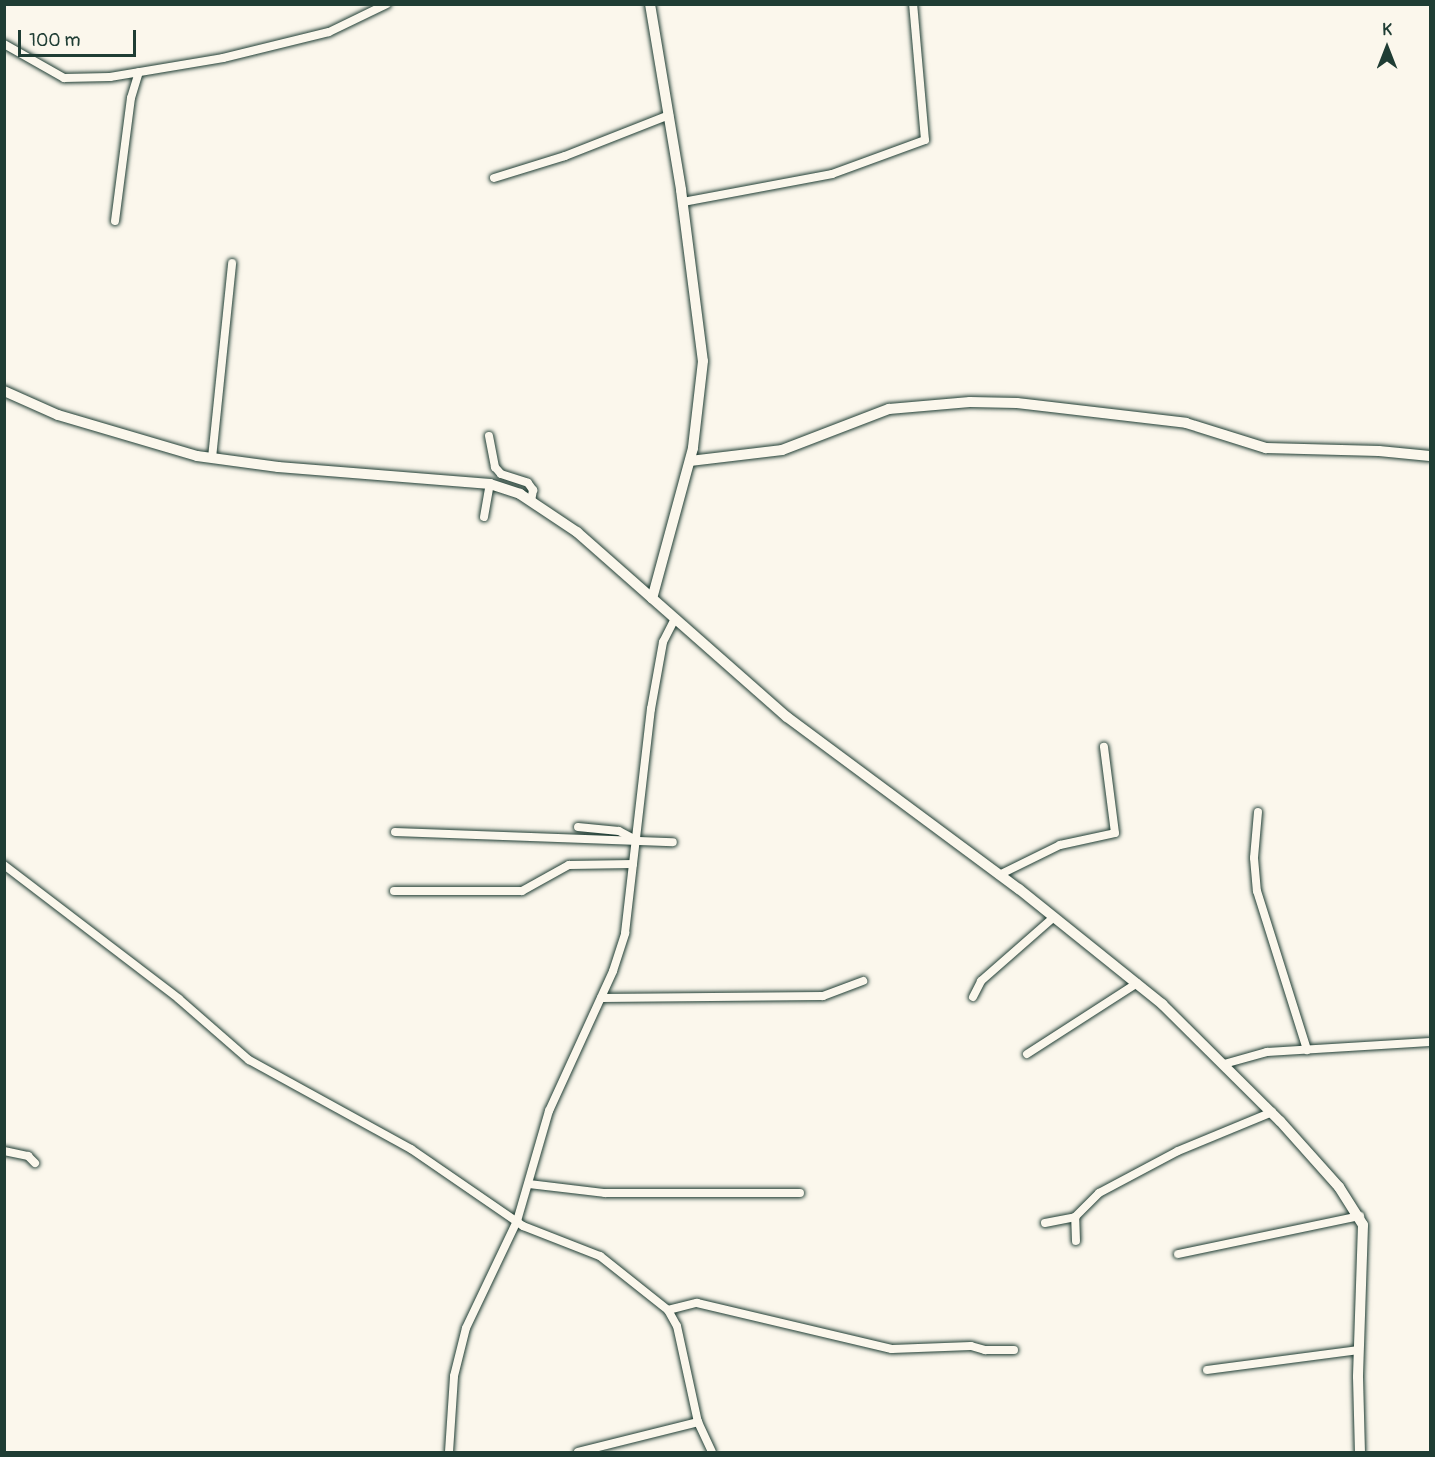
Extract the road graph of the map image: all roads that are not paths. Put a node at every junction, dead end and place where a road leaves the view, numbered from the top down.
1 (387, 4) edge
2 (650, 4) edge
3 (914, 4) edge
4 (4, 44) edge
5 (139, 72) junction
6 (669, 115) junction
7 (494, 178) dead end
8 (683, 202) junction
9 (115, 221) dead end
10 (232, 263) dead end
11 (4, 391) edge
12 (489, 436) dead end
13 (1431, 456) edge
14 (212, 458) junction
15 (690, 461) junction
16 (490, 484) junction
17 (531, 501) junction
18 (484, 517) dead end
19 (652, 599) junction
20 (675, 618) junction
21 (1104, 747) dead end
22 (1258, 812) dead end
23 (578, 827) dead end
24 (395, 831) dead end
25 (636, 841) junction
26 (673, 842) dead end
27 (4, 864) edge
28 (633, 864) junction
29 (999, 875) junction
30 (394, 891) dead end
31 (1054, 917) junction
32 (863, 981) dead end
33 (1137, 983) junction
34 (973, 997) dead end
35 (601, 998) junction
36 (1431, 1042) edge
37 (1307, 1050) junction
38 (1027, 1054) dead end
39 (1224, 1064) junction
40 (1272, 1112) junction
41 (4, 1151) edge
42 (35, 1163) dead end
43 (529, 1184) junction
44 (800, 1193) dead end
45 (1360, 1216) junction
46 (1075, 1217) junction
47 (517, 1221) junction
48 (1046, 1223) dead end
49 (1076, 1241) dead end
50 (1178, 1254) dead end
51 (668, 1310) junction
52 (1014, 1350) dead end
53 (1359, 1350) junction
54 (1208, 1370) dead end
55 (698, 1422) junction
56 (595, 1450) edge
57 (449, 1452) edge
58 (578, 1452) edge
59 (712, 1452) edge
60 (1360, 1452) edge

1 - 5 street
2 - 6 street
3 - 8 street
4 - 5 street
5 - 9 street
6 - 7 street
6 - 8 street
8 - 15 street
10 - 14 street
11 - 14 street
12 - 17 street
13 - 15 street
14 - 16 street
15 - 19 street
16 - 17 street
16 - 18 street
17 - 19 street
19 - 20 street
20 - 25 street
20 - 29 street
21 - 29 street
22 - 37 street
23 - 25 street
24 - 25 street
25 - 26 street
25 - 28 street
27 - 47 street
28 - 30 street
28 - 35 street
29 - 31 street
31 - 33 street
31 - 34 street
32 - 35 street
33 - 38 street
33 - 39 street
35 - 43 street
36 - 37 street
37 - 39 street
39 - 40 street
40 - 45 street
40 - 46 street
41 - 42 street
43 - 44 street
43 - 47 street
45 - 50 street
45 - 53 street
46 - 48 street
46 - 49 street
47 - 51 street
47 - 57 street
51 - 52 street
51 - 55 street
53 - 54 street
53 - 60 street
55 - 56 street
55 - 59 street
56 - 58 street

